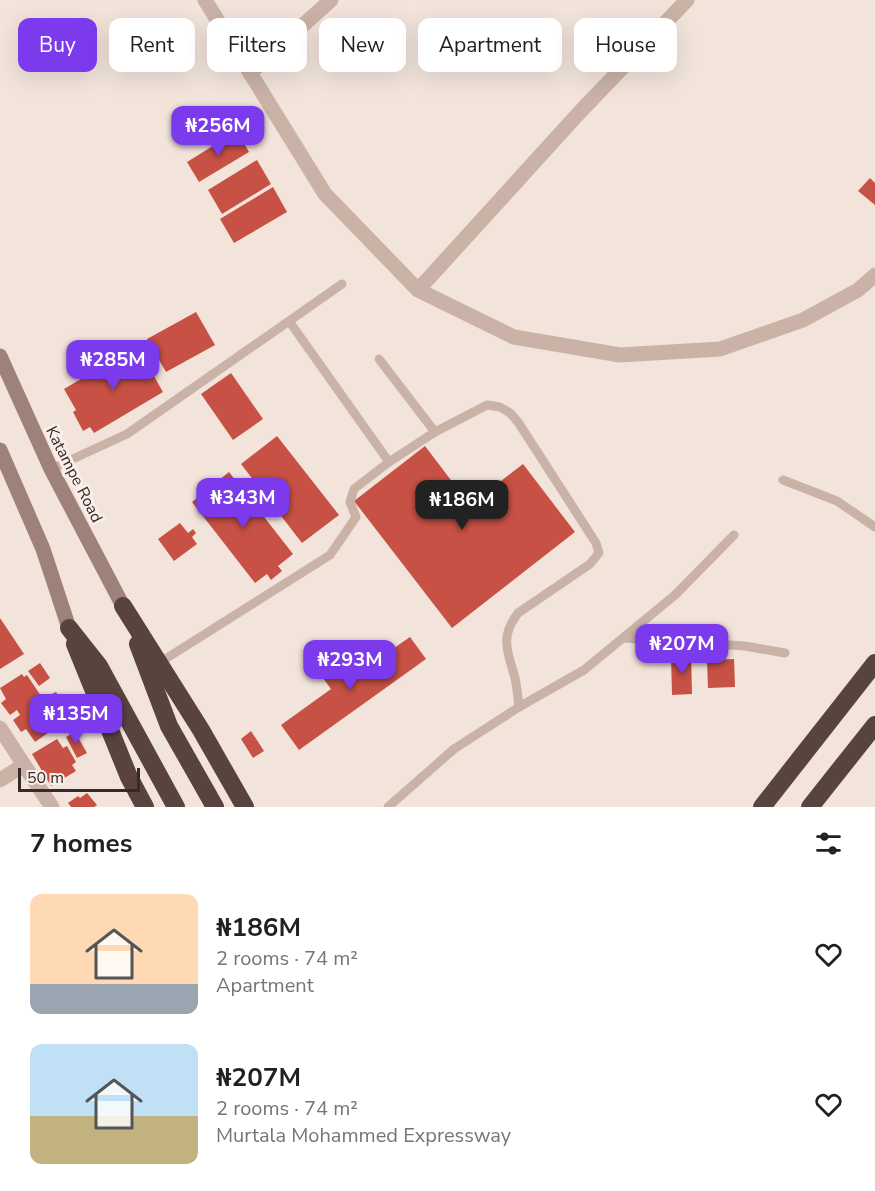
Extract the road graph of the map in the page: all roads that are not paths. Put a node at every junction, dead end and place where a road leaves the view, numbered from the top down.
1 (205, 0) edge
2 (331, 0) edge
3 (687, 0) edge
4 (250, 73) junction
5 (875, 275) edge
6 (342, 284) dead end
7 (418, 290) junction
8 (289, 321) junction
9 (0, 356) edge
10 (379, 359) dead end
11 (435, 432) junction
12 (0, 450) edge
13 (389, 462) junction
14 (51, 469) junction
15 (783, 480) dead end
16 (875, 527) edge
17 (734, 535) dead end
18 (123, 606) junction
19 (69, 628) junction
20 (624, 638) junction
21 (786, 653) dead end
22 (159, 663) junction
23 (875, 663) edge
24 (519, 707) junction
25 (875, 725) edge
26 (0, 728) edge
27 (24, 765) junction
28 (0, 780) edge
29 (52, 807) edge
30 (145, 807) edge
31 (176, 807) edge
32 (215, 807) edge
33 (245, 807) edge
34 (388, 807) edge
35 (762, 807) edge
36 (810, 807) edge

1 - 4 street
2 - 4 street
3 - 7 street
4 - 7 street
5 - 7 street
6 - 8 lane
8 - 13 lane
8 - 14 lane
9 - 14 main road, Katampe Road
10 - 11 lane
11 - 13 lane
11 - 24 lane
12 - 19 main road
13 - 22 lane
14 - 18 main road, Katampe Road
15 - 16 lane
17 - 20 lane
18 - 22 highway
18 - 32 highway
19 - 30 highway
19 - 31 highway
20 - 21 lane
20 - 24 lane
22 - 33 highway
23 - 35 highway
24 - 34 lane
25 - 36 highway
26 - 27 street
27 - 28 street
27 - 29 street

